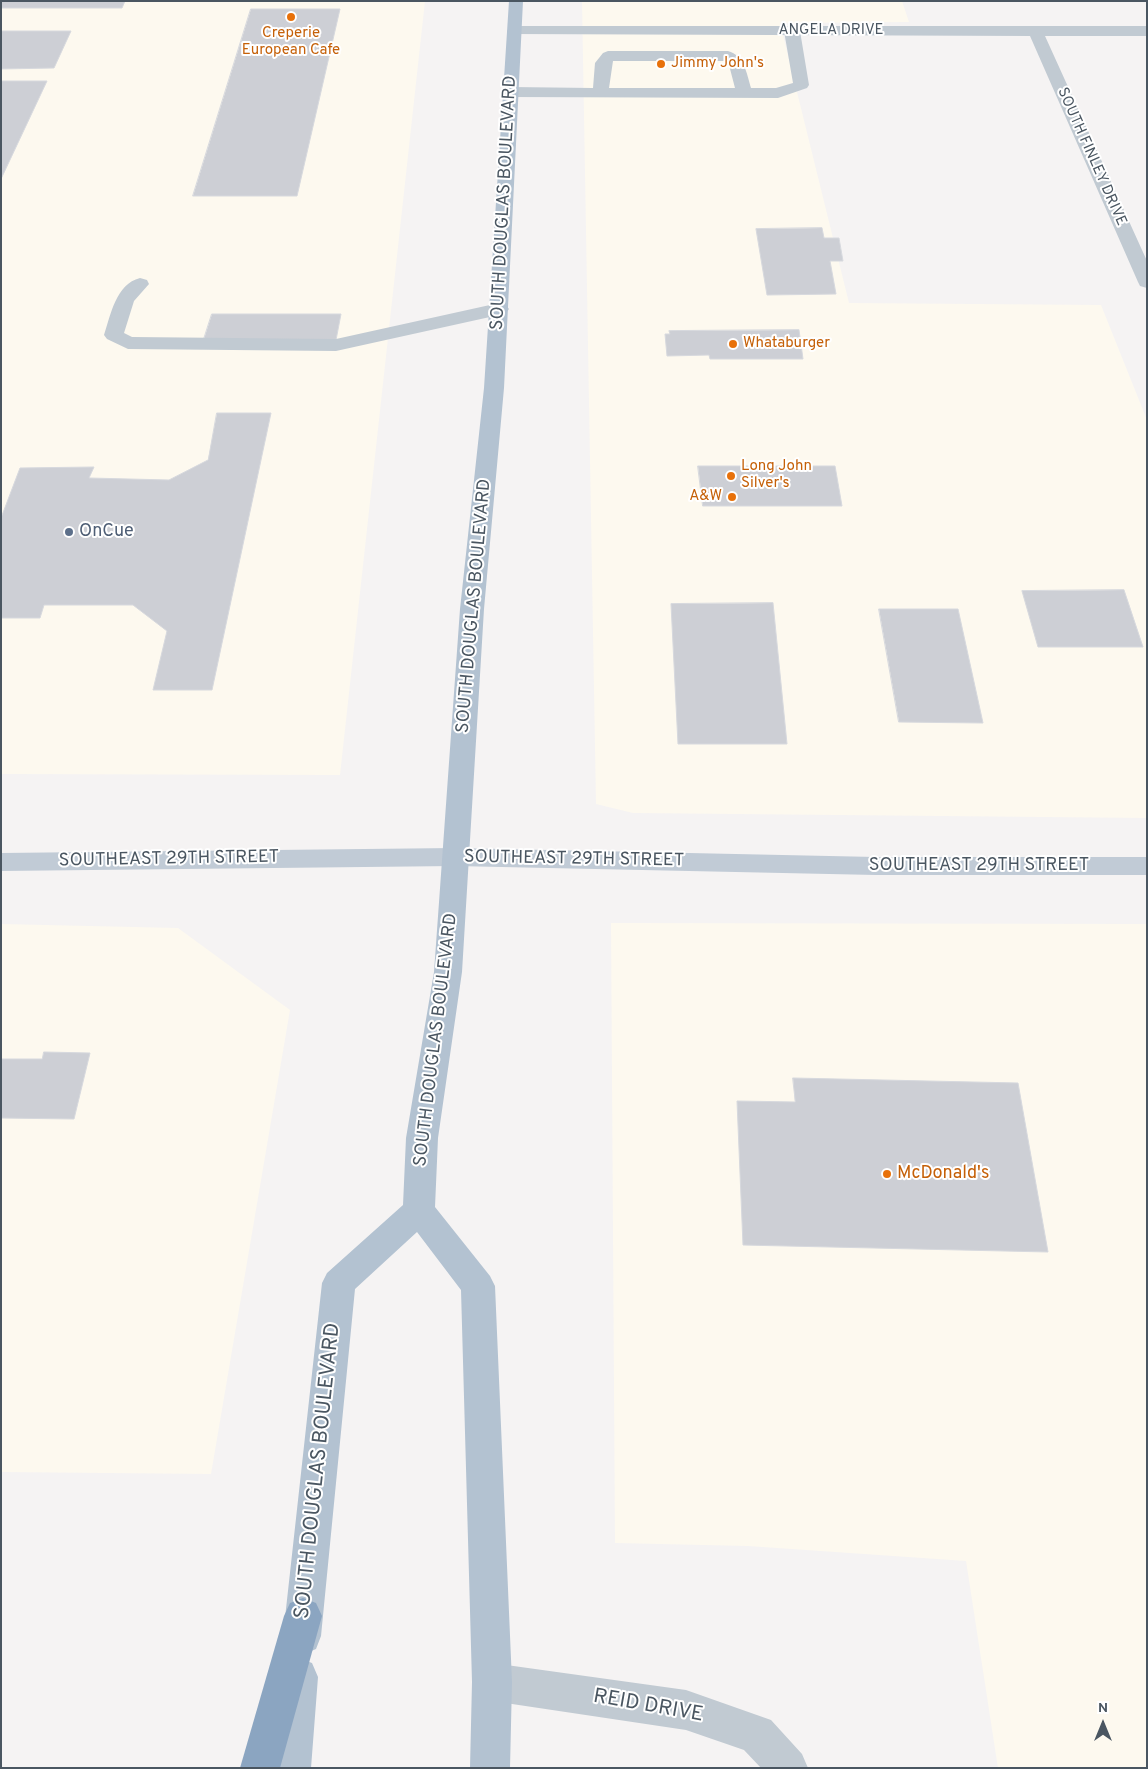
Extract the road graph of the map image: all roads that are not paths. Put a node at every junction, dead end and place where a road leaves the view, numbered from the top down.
1 (516, 1) edge
2 (515, 31) junction
3 (792, 31) junction
4 (1147, 31) edge
5 (1036, 32) junction
6 (511, 92) junction
7 (601, 92) junction
8 (745, 93) junction
9 (1147, 282) edge
10 (140, 284) dead end
11 (499, 308) junction
12 (455, 857) junction
13 (1, 862) edge
14 (1147, 866) edge
15 (420, 1210) junction
16 (303, 1616) junction
17 (492, 1682) junction
18 (260, 1768) edge
19 (291, 1768) edge
20 (490, 1768) edge
21 (788, 1768) edge

1 - 2 main road, SOUTH DOUGLAS BOULEVARD
2 - 3 street, ANGELA DRIVE
2 - 6 main road, SOUTH DOUGLAS BOULEVARD
3 - 5 street, ANGELA DRIVE
3 - 8 street
4 - 5 street, ANGELA DRIVE
5 - 9 street, SOUTH FINLEY DRIVE
6 - 7 street
6 - 11 main road, SOUTH DOUGLAS BOULEVARD
7 - 8 street
7 - 8 street
10 - 11 street
11 - 12 main road, SOUTH DOUGLAS BOULEVARD
12 - 13 main road, SOUTHEAST 29TH STREET
12 - 14 main road, SOUTHEAST 29TH STREET
12 - 15 main road, SOUTH DOUGLAS BOULEVARD
15 - 16 main road, SOUTH DOUGLAS BOULEVARD
15 - 17 main road
16 - 18 highway
16 - 19 main road, SOUTH DOUGLAS BOULEVARD
17 - 20 main road
17 - 21 street, REID DRIVE

